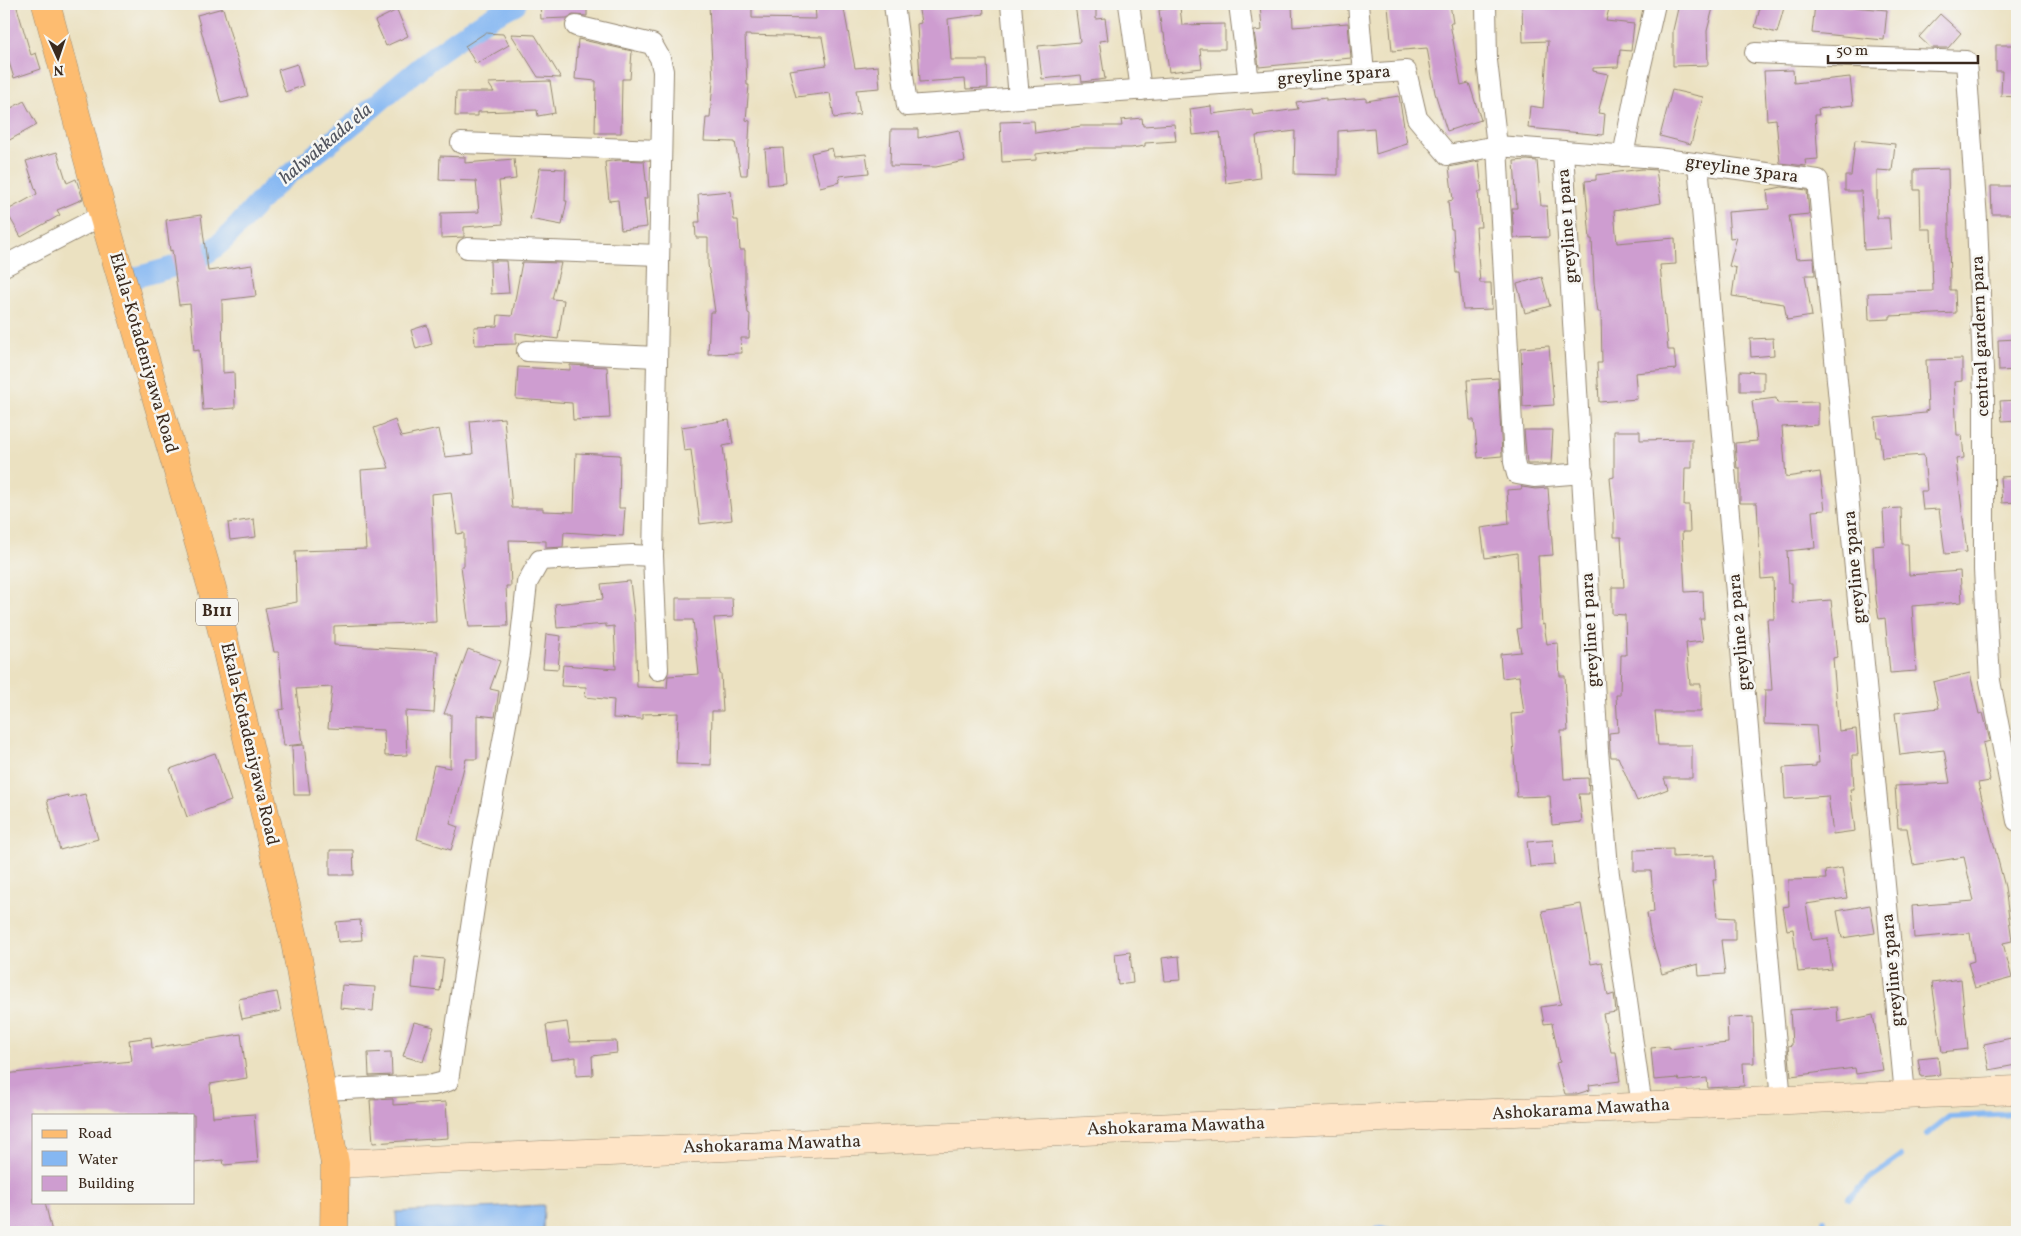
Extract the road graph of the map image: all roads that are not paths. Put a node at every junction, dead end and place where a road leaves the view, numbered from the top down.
1 (46, 4) edge
2 (894, 4) edge
3 (1011, 4) edge
4 (1129, 4) edge
5 (1239, 4) edge
6 (1358, 4) edge
7 (1486, 4) edge
8 (1655, 4) edge
9 (576, 26) dead end
10 (1755, 53) dead end
11 (1364, 74) junction
12 (1248, 82) junction
13 (1141, 90) junction
14 (1019, 98) junction
15 (460, 143) dead end
16 (1497, 146) junction
17 (661, 150) junction
18 (1563, 151) junction
19 (1623, 156) junction
20 (1698, 164) junction
21 (103, 216) junction
22 (467, 248) dead end
23 (659, 255) junction
24 (4, 266) edge
25 (527, 351) dead end
26 (657, 357) junction
27 (1583, 474) junction
28 (653, 556) junction
29 (658, 670) dead end
30 (2017, 821) edge
31 (323, 1090) junction
32 (2017, 1090) edge
33 (1905, 1095) junction
34 (1781, 1101) junction
35 (1642, 1107) junction
36 (335, 1164) junction
37 (334, 1232) edge

1 - 21 main road, Ekala-Kotadeniyawa Road / B111
2 - 14 street, greyline 3para
3 - 14 street
4 - 13 street
5 - 12 street
6 - 11 street
7 - 16 street
8 - 19 street
9 - 17 street
10 - 30 street, central gardern para
11 - 12 street, greyline 3para
11 - 16 street, greyline 3para
12 - 13 street, greyline 3para
13 - 14 street, greyline 3para
15 - 17 street
16 - 18 street, greyline 3para
16 - 27 street
17 - 23 street
18 - 19 street, greyline 3para
18 - 27 street, greyline 1 para
19 - 20 street, greyline 3para
20 - 33 street, greyline 3para
20 - 34 street, greyline 2 para
21 - 24 street
21 - 31 main road, Ekala-Kotadeniyawa Road / B111
22 - 23 street
23 - 26 street
25 - 26 street
26 - 28 street
27 - 35 street, greyline 1 para
28 - 29 street
28 - 31 street
31 - 36 main road, Ekala-Kotadeniyawa Road / B111
32 - 33 street, Ashokarama Mawatha
33 - 34 street, Ashokarama Mawatha
34 - 35 street, Ashokarama Mawatha
35 - 36 street, Ashokarama Mawatha
36 - 37 main road, Ekala-Kotadeniyawa Road / B111

